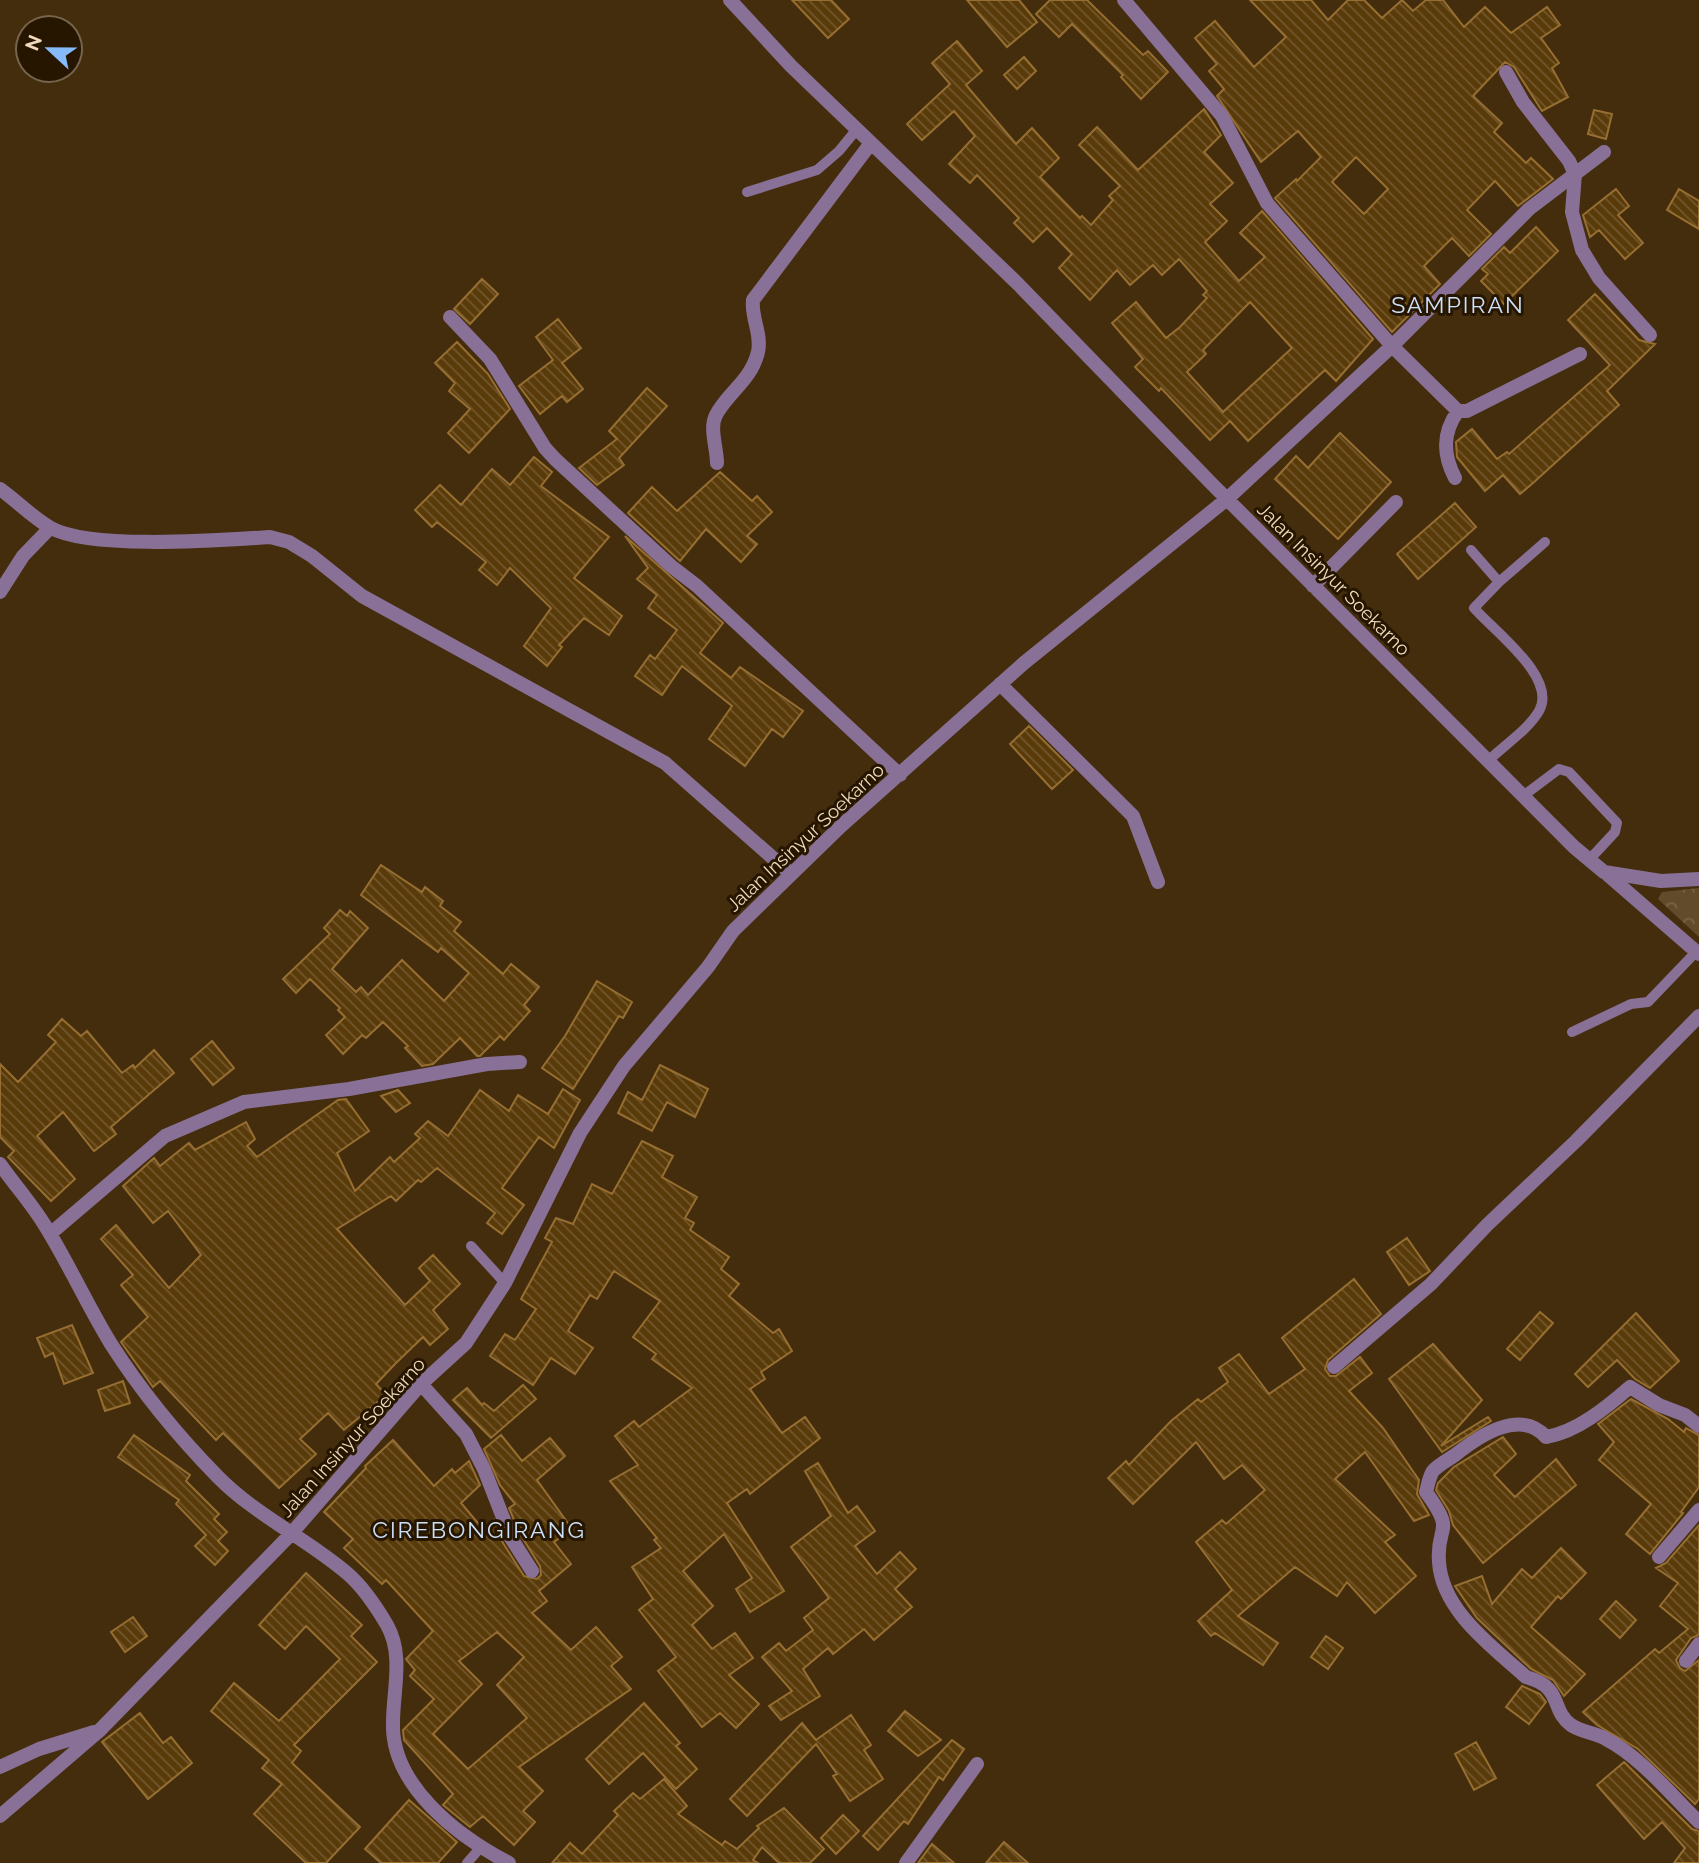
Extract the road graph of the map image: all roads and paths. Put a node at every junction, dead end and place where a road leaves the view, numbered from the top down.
1 (730, 0) edge
2 (1124, 0) edge
3 (1506, 72) dead end
4 (856, 129) junction
5 (871, 143) junction
6 (1604, 152) dead end
7 (1575, 174) junction
8 (747, 192) dead end
9 (450, 317) dead end
10 (1650, 335) dead end
11 (1392, 346) junction
12 (1580, 354) dead end
13 (1458, 411) junction
14 (717, 463) dead end
15 (1455, 478) dead end
16 (0, 489) edge
17 (1227, 499) junction
18 (1396, 502) dead end
19 (50, 528) junction
20 (1545, 542) dead end
21 (1471, 550) dead end
22 (1499, 582) junction
23 (1313, 586) junction
24 (0, 592) edge
25 (1000, 684) junction
26 (1488, 761) junction
27 (900, 775) junction
28 (1523, 796) junction
29 (1589, 860) junction
30 (1604, 872) junction
31 (791, 874) junction
32 (1699, 879) edge
33 (1158, 882) dead end
34 (1698, 953) edge
35 (1699, 1016) edge
36 (1572, 1031) dead end
37 (520, 1062) dead end
38 (0, 1164) edge
39 (46, 1228) junction
40 (471, 1246) dead end
41 (505, 1283) junction
42 (1334, 1367) dead end
43 (421, 1384) junction
44 (1699, 1426) edge
45 (1699, 1510) edge
46 (290, 1535) junction
47 (1659, 1557) dead end
48 (531, 1571) dead end
49 (1699, 1644) edge
50 (1685, 1661) dead end
51 (99, 1731) junction
52 (977, 1764) dead end
53 (0, 1767) edge
54 (0, 1816) edge
55 (1699, 1821) edge
56 (481, 1847) junction
57 (467, 1863) edge
58 (509, 1863) edge
59 (906, 1863) edge

1 - 4 street
2 - 11 street
3 - 7 street
4 - 5 street
4 - 8 lane
5 - 14 street
5 - 17 street
6 - 7 street
7 - 10 street
7 - 11 street
9 - 27 street
11 - 13 street
11 - 17 street
12 - 13 street
13 - 15 street
16 - 19 street
17 - 23 street, Jalan Insinyur Soekarno
17 - 25 street, Jalan Insinyur Soekarno
18 - 23 street
19 - 24 street
19 - 31 street
20 - 22 lane
21 - 22 lane
22 - 26 lane
23 - 26 street, Jalan Insinyur Soekarno
25 - 27 street, Jalan Insinyur Soekarno
25 - 33 street
26 - 28 street, Jalan Insinyur Soekarno
27 - 31 street, Jalan Insinyur Soekarno
28 - 29 street, Jalan Insinyur Soekarno
28 - 29 lane
29 - 30 street, Jalan Insinyur Soekarno
30 - 32 street, Jalan Insinyur Soekarno
30 - 34 street
31 - 41 street, Jalan Insinyur Soekarno
34 - 36 lane
35 - 42 street
37 - 39 street
38 - 39 street
39 - 46 street
40 - 41 lane
41 - 43 street, Jalan Insinyur Soekarno
43 - 46 street, Jalan Insinyur Soekarno
43 - 48 street
44 - 55 street
45 - 47 street
46 - 51 street, Jalan Insinyur Soekarno
46 - 56 street
49 - 50 street
51 - 53 street, Jalan Insinyur Soekarno
51 - 54 street
52 - 59 street
56 - 57 lane
56 - 58 street

